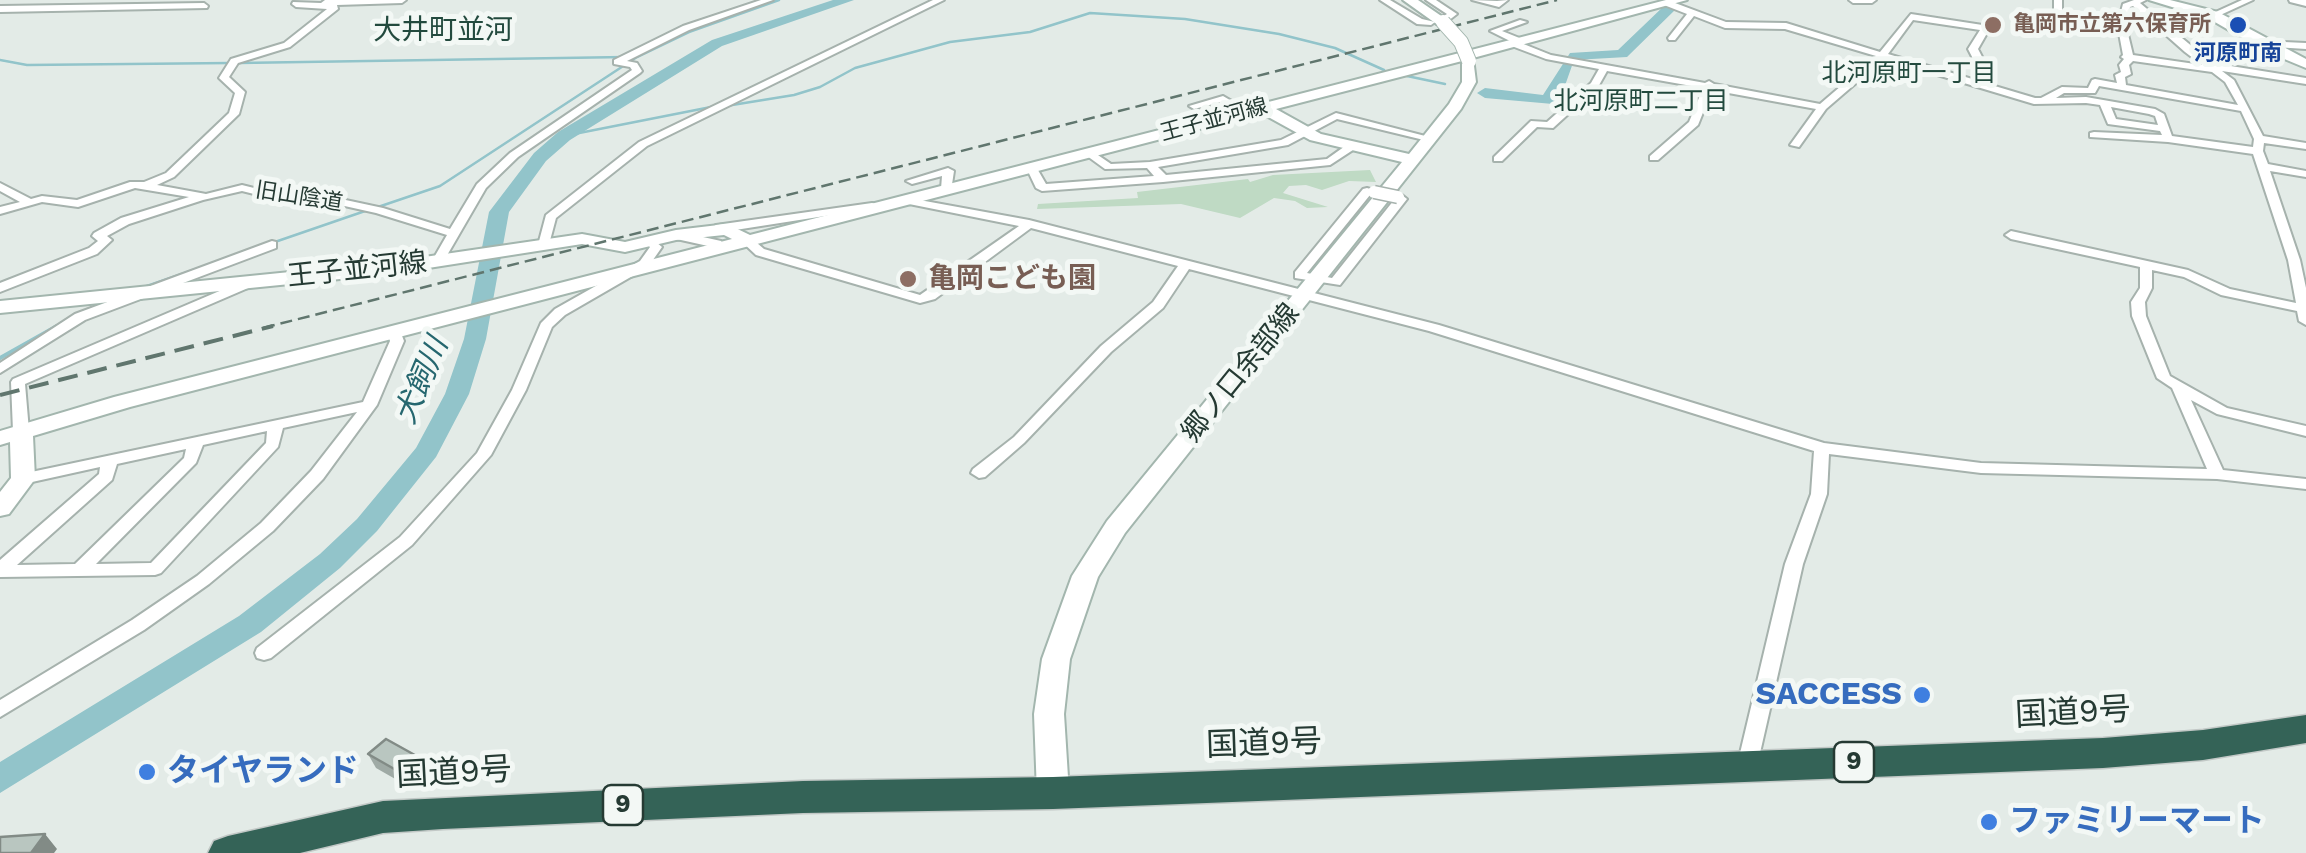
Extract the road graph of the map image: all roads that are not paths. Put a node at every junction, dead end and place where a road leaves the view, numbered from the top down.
1 (402, 0) edge
2 (769, 0) edge
3 (1384, 0) edge
4 (1409, 0) edge
5 (1430, 0) edge
6 (1476, 0) edge
7 (1504, 0) edge
8 (1853, 0) edge
9 (1872, 0) edge
10 (2058, 0) edge
11 (2155, 0) edge
12 (2248, 0) edge
13 (2293, 0) edge
14 (1674, 1) edge
15 (934, 2) edge
16 (2139, 2) edge
17 (2306, 3) edge
18 (204, 6) dead end
19 (0, 9) edge
20 (1691, 14) junction
21 (2214, 14) junction
22 (1440, 21) junction
23 (1523, 22) dead end
24 (2122, 26) junction
25 (1672, 38) dead end
26 (1516, 42) junction
27 (2262, 44) junction
28 (2306, 46) edge
29 (1467, 57) junction
30 (1881, 57) junction
31 (2126, 57) junction
32 (2306, 64) edge
33 (1605, 66) junction
34 (2213, 68) junction
35 (2306, 81) edge
36 (1709, 84) junction
37 (1983, 84) junction
38 (2122, 88) junction
39 (2039, 102) junction
40 (1194, 106) dead end
41 (1262, 107) junction
42 (1822, 107) junction
43 (2246, 110) junction
44 (1243, 112) junction
45 (1306, 132) junction
46 (2167, 134) junction
47 (2094, 135) dead end
48 (1430, 136) junction
49 (1795, 145) dead end
50 (2258, 145) junction
51 (1352, 146) junction
52 (2306, 146) edge
53 (1088, 152) junction
54 (1654, 158) dead end
55 (1410, 159) junction
56 (1498, 160) dead end
57 (1150, 165) junction
58 (2263, 166) junction
59 (1031, 167) junction
60 (2306, 174) edge
61 (1163, 179) junction
62 (912, 181) dead end
63 (147, 185) junction
64 (0, 186) edge
65 (947, 188) junction
66 (206, 197) junction
67 (27, 201) junction
68 (897, 202) junction
69 (0, 210) edge
70 (1030, 224) junction
71 (452, 234) junction
72 (2012, 235) dead end
73 (714, 237) junction
74 (746, 240) junction
75 (650, 241) junction
76 (2288, 244) junction
77 (272, 245) dead end
78 (539, 246) junction
79 (2306, 248) edge
80 (441, 261) junction
81 (2300, 261) edge
82 (1186, 264) junction
83 (2146, 265) junction
84 (250, 282) junction
85 (1310, 288) junction
86 (0, 290) edge
87 (144, 293) junction
88 (10, 306) edge
89 (2305, 314) edge
90 (394, 331) junction
91 (0, 369) edge
92 (2178, 388) junction
93 (19, 398) junction
94 (0, 402) edge
95 (370, 404) junction
96 (276, 425) junction
97 (2306, 430) edge
98 (10, 434) edge
99 (196, 442) junction
100 (1822, 448) junction
101 (110, 461) junction
102 (978, 474) dead end
103 (2217, 474) junction
104 (23, 479) junction
105 (2306, 484) edge
106 (0, 508) edge
107 (0, 571) edge
108 (78, 571) junction
109 (264, 653) dead end
110 (0, 709) edge
111 (2306, 729) edge
112 (1747, 766) junction
113 (1053, 793) junction
114 (228, 853) edge

1 - 63 street
2 - 71 street
3 - 22 street
4 - 22 main road
5 - 22 street
6 - 7 street
8 - 9 street
10 - 24 street
11 - 21 main road
12 - 21 street
13 - 17 street
14 - 20 street
14 - 26 main road, 王子並河線
15 - 78 street
16 - 24 street
16 - 34 street
18 - 19 street
20 - 25 street
20 - 30 street
21 - 27 main road
22 - 29 main road, bridge
23 - 26 street
24 - 31 street
26 - 29 main road, 王子並河線
26 - 33 street
27 - 28 street
27 - 32 main road
29 - 41 main road, 王子並河線
29 - 48 main road
29 - 48 main road, 郷ノ口余部線
30 - 37 street
30 - 37 street
30 - 42 street
31 - 34 street
31 - 38 street
33 - 36 street
33 - 56 street
34 - 35 street
34 - 43 street
36 - 42 street
36 - 54 street
37 - 39 street
38 - 39 street
38 - 43 street
39 - 46 street
40 - 44 street
41 - 44 main road, 王子並河線
41 - 45 main road
42 - 49 street
43 - 50 street
44 - 53 main road, 王子並河線
45 - 48 street
45 - 51 main road
45 - 57 street
46 - 47 street
46 - 50 street
48 - 55 main road, 郷ノ口余部線
50 - 52 street
50 - 58 street
51 - 55 main road
51 - 61 street
53 - 57 street
53 - 59 main road, 王子並河線
55 - 85 main road, 郷ノ口余部線
57 - 61 street
58 - 60 street
58 - 76 street
59 - 61 street
59 - 65 main road, 王子並河線
62 - 65 street
63 - 66 street, 旧山陰道
63 - 67 street, 旧山陰道
64 - 67 street
65 - 68 main road, 王子並河線
66 - 71 street, 旧山陰道
66 - 86 street
67 - 69 street, 旧山陰道
68 - 70 street
68 - 73 street
68 - 74 main road, 王子並河線
70 - 74 street
70 - 82 street
71 - 80 street
72 - 83 street
73 - 74 main road
73 - 75 main road, 王子並河線
74 - 90 main road, 王子並河線
75 - 78 main road, 王子並河線
75 - 109 street
76 - 79 street
76 - 81 street
77 - 87 street
78 - 80 main road, 王子並河線
80 - 84 main road, 王子並河線
81 - 89 street
82 - 85 street
82 - 102 street
83 - 89 street
83 - 92 street
84 - 87 main road, 王子並河線
84 - 93 street
85 - 85 street, bridge
85 - 100 street
85 - 113 main road, 郷ノ口余部線
86 - 88 street
87 - 88 main road, 王子並河線
87 - 91 street
90 - 95 street
90 - 98 main road, 王子並河線
92 - 97 street
92 - 103 street
93 - 94 street
93 - 98 street
95 - 96 street
95 - 110 street
96 - 99 street
96 - 108 street
98 - 104 main road
99 - 101 street
99 - 108 street
100 - 103 street
100 - 112 street
101 - 104 street
101 - 107 street
103 - 105 street
104 - 106 main road
107 - 108 street
111 - 112 highway, 国道9号 / 9
112 - 113 highway, 国道9号 / 9
113 - 114 highway, 国道9号 / 9

